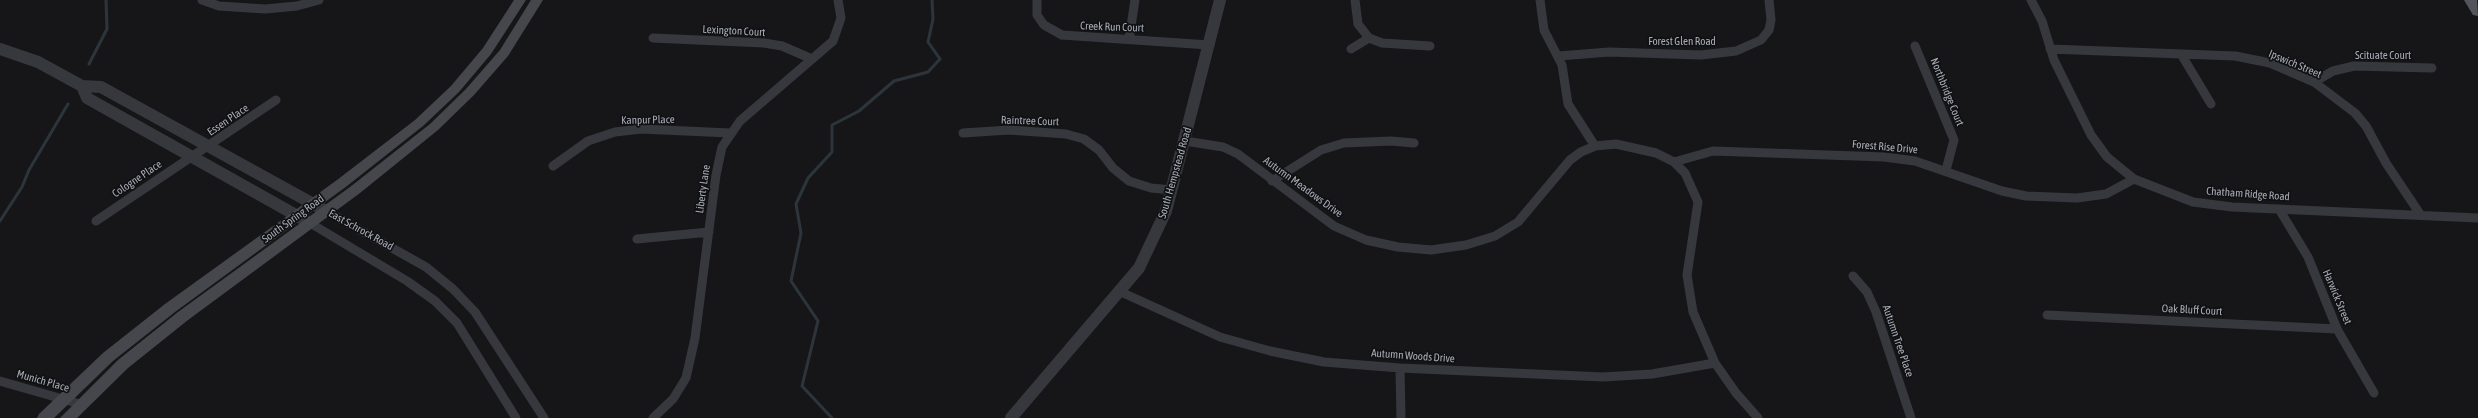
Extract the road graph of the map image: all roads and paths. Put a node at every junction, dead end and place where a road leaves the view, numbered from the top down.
1 (202, 0) edge
2 (319, 0) edge
3 (520, 0) edge
4 (536, 0) edge
5 (838, 0) edge
6 (1037, 0) edge
7 (1135, 0) edge
8 (1220, 0) edge
9 (1355, 0) edge
10 (1540, 0) edge
11 (1769, 0) edge
12 (2031, 0) edge
13 (2470, 0) edge
14 (2476, 0) edge
15 (2478, 3) edge
16 (2478, 12) edge
17 (652, 38) dead end
18 (1369, 38) junction
19 (1129, 39) junction
20 (1209, 45) junction
21 (1430, 46) dead end
22 (1915, 46) dead end
23 (0, 49) edge
24 (1352, 49) dead end
25 (2050, 49) junction
26 (2181, 54) junction
27 (1559, 56) junction
28 (812, 60) junction
29 (2432, 68) dead end
30 (2314, 82) junction
31 (82, 86) junction
32 (276, 100) dead end
33 (2211, 104) dead end
34 (730, 133) junction
35 (963, 133) dead end
36 (1185, 141) junction
37 (1414, 143) dead end
38 (209, 146) junction
39 (1595, 146) junction
40 (191, 158) junction
41 (1674, 162) junction
42 (553, 166) dead end
43 (1946, 170) junction
44 (2134, 179) junction
45 (1272, 181) junction
46 (1172, 190) junction
47 (314, 204) junction
48 (2279, 208) junction
49 (326, 211) junction
50 (2420, 214) junction
51 (297, 216) junction
52 (2478, 218) edge
53 (96, 221) dead end
54 (310, 224) junction
55 (709, 232) junction
56 (637, 239) dead end
57 (1853, 276) dead end
58 (1121, 292) junction
59 (2047, 315) dead end
60 (2337, 328) junction
61 (1715, 363) junction
62 (1400, 368) junction
63 (0, 381) edge
64 (2374, 393) dead end
65 (62, 399) junction
66 (80, 404) junction
67 (44, 418) edge
68 (67, 418) edge
69 (516, 418) edge
70 (544, 418) edge
71 (653, 418) edge
72 (1011, 418) edge
73 (1401, 418) edge
74 (1758, 418) edge
75 (1911, 418) edge

1 - 2 street
3 - 47 main road, South Spring Road
4 - 49 main road, South Spring Road
5 - 28 street, Liberty Lane
6 - 19 street, Creek Run Court
7 - 19 street
8 - 20 street, South Hempstead Road
9 - 18 street
10 - 27 street
11 - 27 street, Forest Glen Road
12 - 25 street, Chatham Ridge Road
13 - 16 main road
14 - 15 main road
17 - 28 street, Lexington Court
18 - 21 street
18 - 24 street
19 - 20 street, Creek Run Court
20 - 36 street, South Hempstead Road
22 - 43 street, Northbridge Court
23 - 31 street, East Schrock Road
25 - 26 street, Ipswich Street
25 - 44 street, Chatham Ridge Road
26 - 30 street, Ipswich Street
26 - 33 street
27 - 39 street
28 - 34 street, Liberty Lane
29 - 30 street, Scituate Court
30 - 50 street, Ipswich Street
31 - 38 street, East Schrock Road
31 - 40 street, East Schrock Road
32 - 38 street, Essen Place
34 - 42 street, Kanpur Place
34 - 55 street, Liberty Lane
35 - 46 street, Raintree Court
36 - 45 street, Autumn Meadows Drive
36 - 46 street, South Hempstead Road
37 - 45 street
38 - 40 street, Essen Place
38 - 47 street, East Schrock Road
39 - 41 street, Autumn Meadows Drive
39 - 45 street, Autumn Meadows Drive
40 - 51 street, East Schrock Road
40 - 53 street, Cologne Place
41 - 43 street, Forest Rise Drive
41 - 61 street
43 - 44 street, Forest Rise Drive
44 - 48 street, Chatham Ridge Road
46 - 58 street, South Hempstead Road
47 - 49 street, East Schrock Road
47 - 51 main road, South Spring Road
48 - 50 street, Chatham Ridge Road
48 - 60 street, Harwick Street
49 - 54 main road, South Spring Road
49 - 70 street, East Schrock Road
50 - 52 street, Chatham Ridge Road
51 - 54 street, East Schrock Road
51 - 65 main road, South Spring Road
54 - 66 main road, South Spring Road
54 - 69 street, East Schrock Road
55 - 56 street
55 - 71 street, Liberty Lane
57 - 75 street, Autumn Tree Place
58 - 62 street, Autumn Woods Drive
58 - 72 street, South Hempstead Road
59 - 60 street, Oak Bluff Court
60 - 64 street, Harwick Street
61 - 62 street, Autumn Woods Drive
61 - 74 street
62 - 73 street
63 - 65 street, Munich Place
65 - 66 street, Munich Place
65 - 67 main road, South Spring Road
66 - 68 main road, South Spring Road

